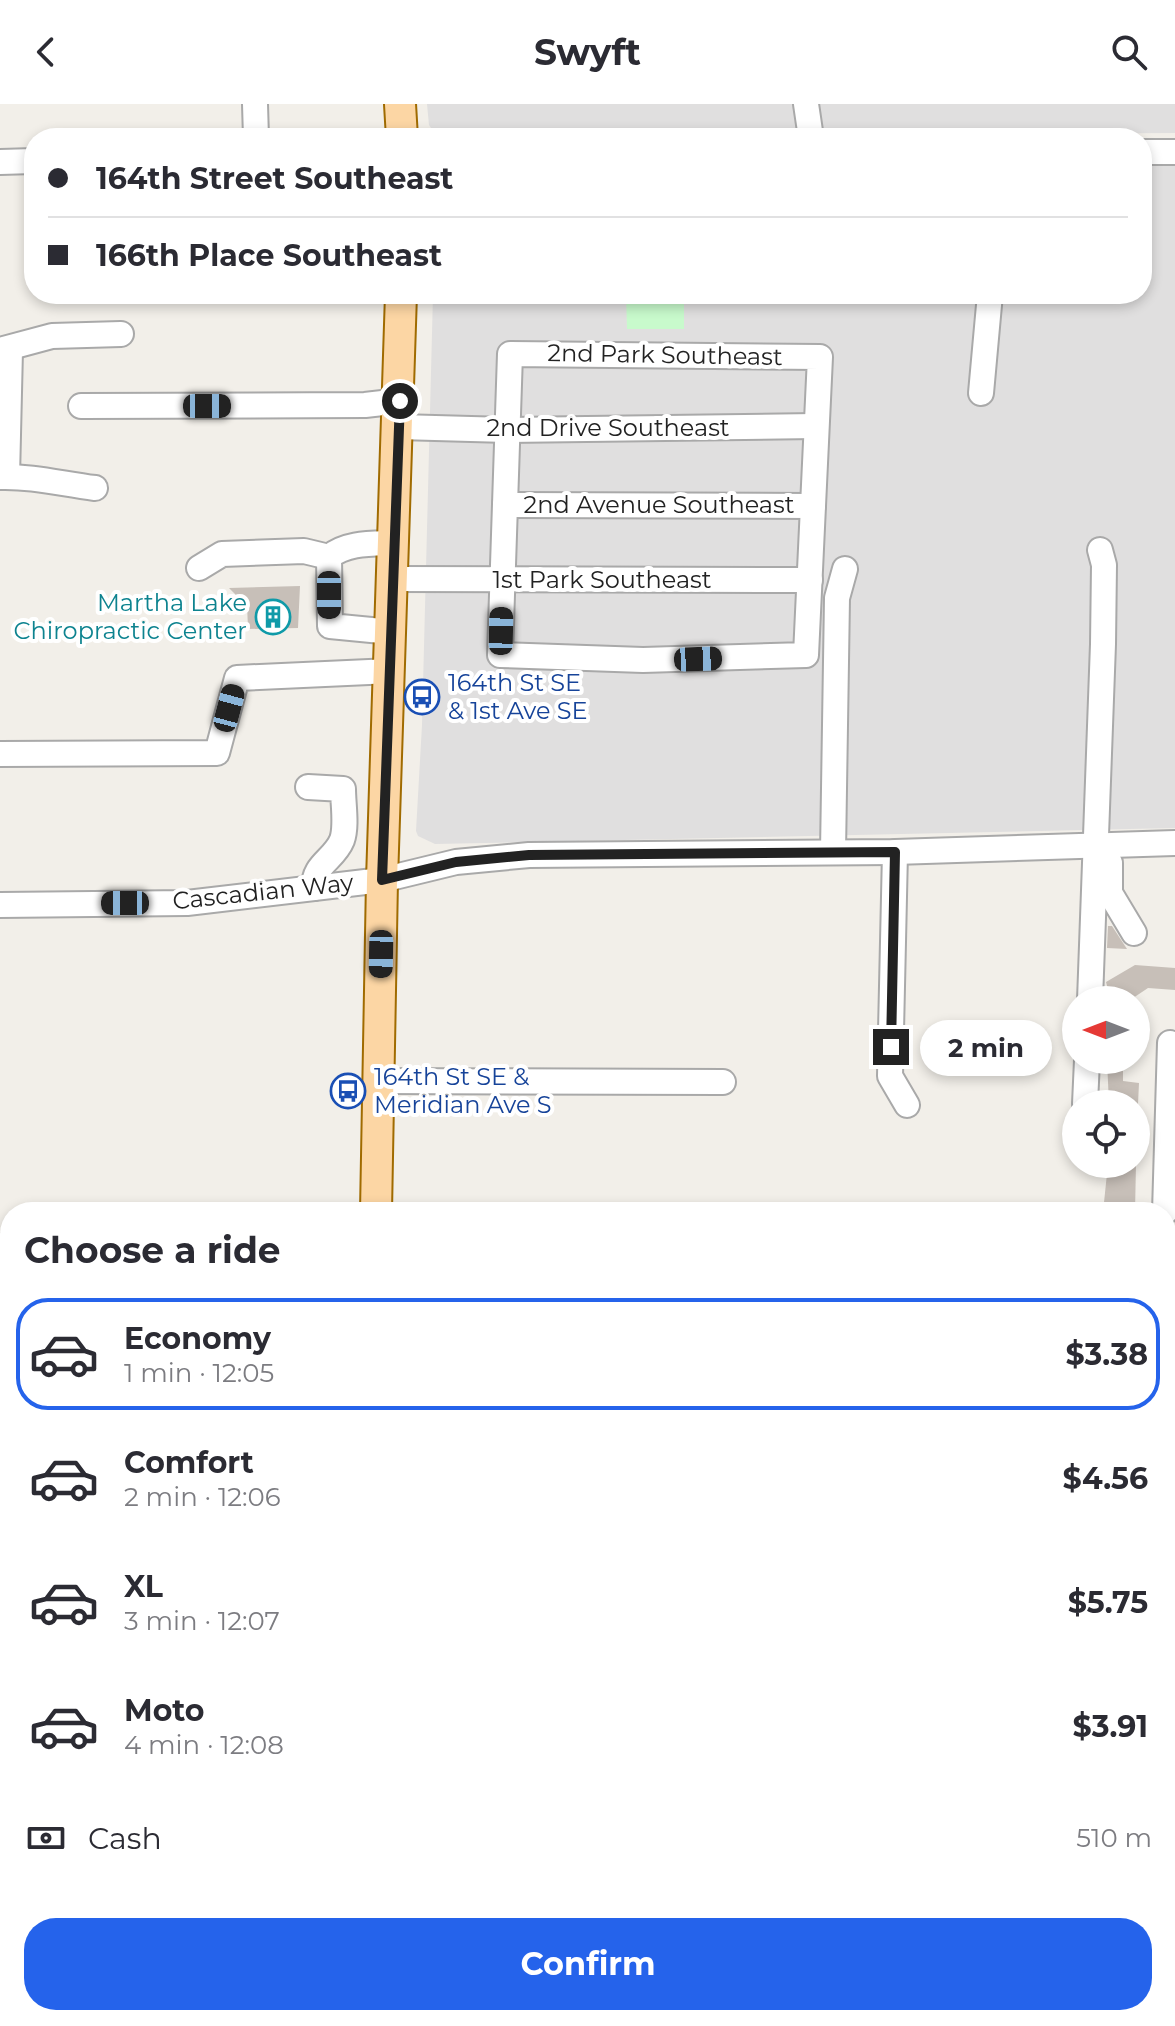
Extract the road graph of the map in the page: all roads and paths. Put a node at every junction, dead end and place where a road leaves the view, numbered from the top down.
1 (255, 104) edge
2 (400, 104) edge
3 (806, 104) edge
4 (256, 128) edge
5 (401, 128) edge
6 (810, 128) edge
7 (1152, 152) edge
8 (1175, 152) edge
9 (24, 161) edge
10 (0, 162) edge
11 (401, 304) edge
12 (989, 304) edge
13 (121, 334) dead end
14 (5, 350) edge
15 (981, 393) dead end
16 (81, 406) dead end
17 (400, 414) junction
18 (816, 426) junction
19 (507, 430) junction
20 (4, 477) edge
21 (95, 488) dead end
22 (505, 505) junction
23 (813, 506) junction
24 (395, 543) junction
25 (1100, 550) dead end
26 (329, 557) junction
27 (199, 568) dead end
28 (845, 569) dead end
29 (394, 579) junction
30 (810, 580) junction
31 (502, 581) junction
32 (392, 632) junction
33 (391, 671) junction
34 (0, 754) edge
35 (308, 787) dead end
36 (1175, 843) edge
37 (1103, 845) junction
38 (833, 852) junction
39 (895, 852) junction
40 (382, 880) junction
41 (314, 888) junction
42 (0, 905) edge
43 (1134, 933) dead end
44 (1091, 986) edge
45 (1170, 1043) dead end
46 (379, 1081) junction
47 (723, 1082) dead end
48 (907, 1105) dead end
49 (376, 1202) edge
50 (1165, 1202) edge

1 - 4 street
2 - 5 main road
3 - 6 street
7 - 8 street
9 - 10 street
11 - 17 main road
12 - 15 street
13 - 14 street
14 - 20 street
16 - 17 street, 2nd Drive Southeast
17 - 19 street, 2nd Drive Southeast
17 - 24 main road
18 - 19 street, 2nd Drive Southeast
18 - 19 street, 2nd Park Southeast
18 - 23 street
19 - 22 street
20 - 21 street
22 - 23 street, 2nd Avenue Southeast
22 - 31 street
23 - 30 street
24 - 26 street
24 - 29 main road
25 - 37 street
26 - 27 street
26 - 32 street
28 - 38 street
29 - 31 street, 1st Park Southeast
29 - 32 main road
30 - 31 street, 1st Park Southeast
30 - 31 street
32 - 33 main road
33 - 34 street
33 - 40 main road
35 - 41 street
36 - 37 street, Cascadian Way
37 - 39 street, Cascadian Way
37 - 43 street
37 - 44 street
38 - 39 street, Cascadian Way
38 - 40 street, Cascadian Way
39 - 48 street
40 - 41 street, Cascadian Way
40 - 46 main road
41 - 42 street, Cascadian Way
45 - 50 street
46 - 47 street
46 - 49 main road

